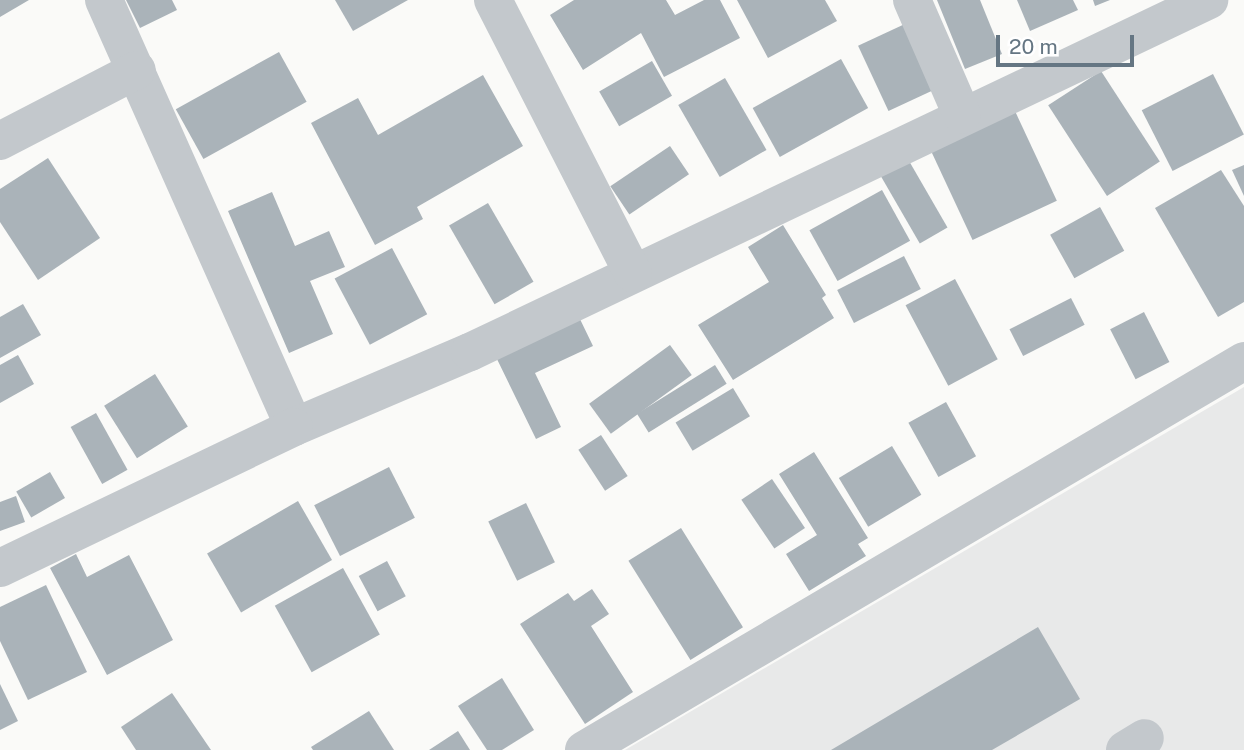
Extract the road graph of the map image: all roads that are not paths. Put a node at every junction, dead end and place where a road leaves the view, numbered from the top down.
1 (104, 0) edge
2 (493, 0) edge
3 (912, 0) edge
4 (1209, 0) edge
5 (137, 70) junction
6 (962, 115) junction
7 (0, 141) edge
8 (633, 273) junction
9 (1244, 361) edge
10 (294, 427) junction
11 (0, 568) edge
12 (584, 750) edge

1 - 5 street
2 - 8 street
3 - 6 street
4 - 6 street
5 - 7 street
5 - 10 street
6 - 8 street
8 - 10 street
9 - 12 street
10 - 11 street

